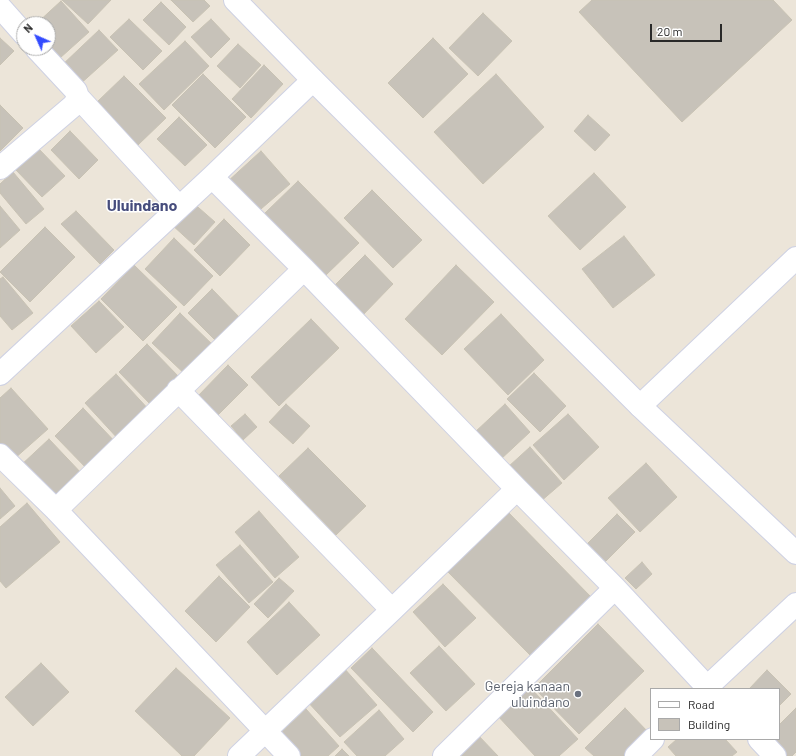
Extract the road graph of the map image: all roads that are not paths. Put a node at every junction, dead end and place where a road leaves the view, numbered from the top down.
1 (235, 0) edge
2 (1, 11) edge
3 (16, 26) edge
4 (43, 56) edge
5 (312, 80) junction
6 (78, 98) junction
7 (0, 168) edge
8 (212, 177) junction
9 (179, 207) junction
10 (796, 258) edge
11 (304, 269) junction
12 (2, 368) edge
13 (178, 390) junction
14 (640, 406) junction
15 (0, 455) edge
16 (517, 489) junction
17 (56, 510) junction
18 (796, 553) edge
19 (615, 588) junction
20 (796, 604) edge
21 (392, 610) junction
22 (707, 688) edge
23 (264, 732) junction
24 (652, 740) edge
25 (760, 740) edge
26 (239, 756) edge
27 (289, 756) edge
28 (444, 756) edge
29 (636, 756) edge
30 (775, 756) edge

1 - 5 street
2 - 3 street
4 - 6 street
5 - 8 street
5 - 14 street
6 - 7 street
6 - 9 street
8 - 9 street
8 - 11 street
9 - 12 street
10 - 14 street
11 - 13 street
11 - 16 street
13 - 17 street
13 - 21 street
14 - 18 street
15 - 17 street
16 - 19 street
16 - 21 street
17 - 23 street
19 - 22 street
19 - 28 street
20 - 22 street
21 - 23 street
23 - 26 street
23 - 27 street
24 - 29 street
25 - 30 street

